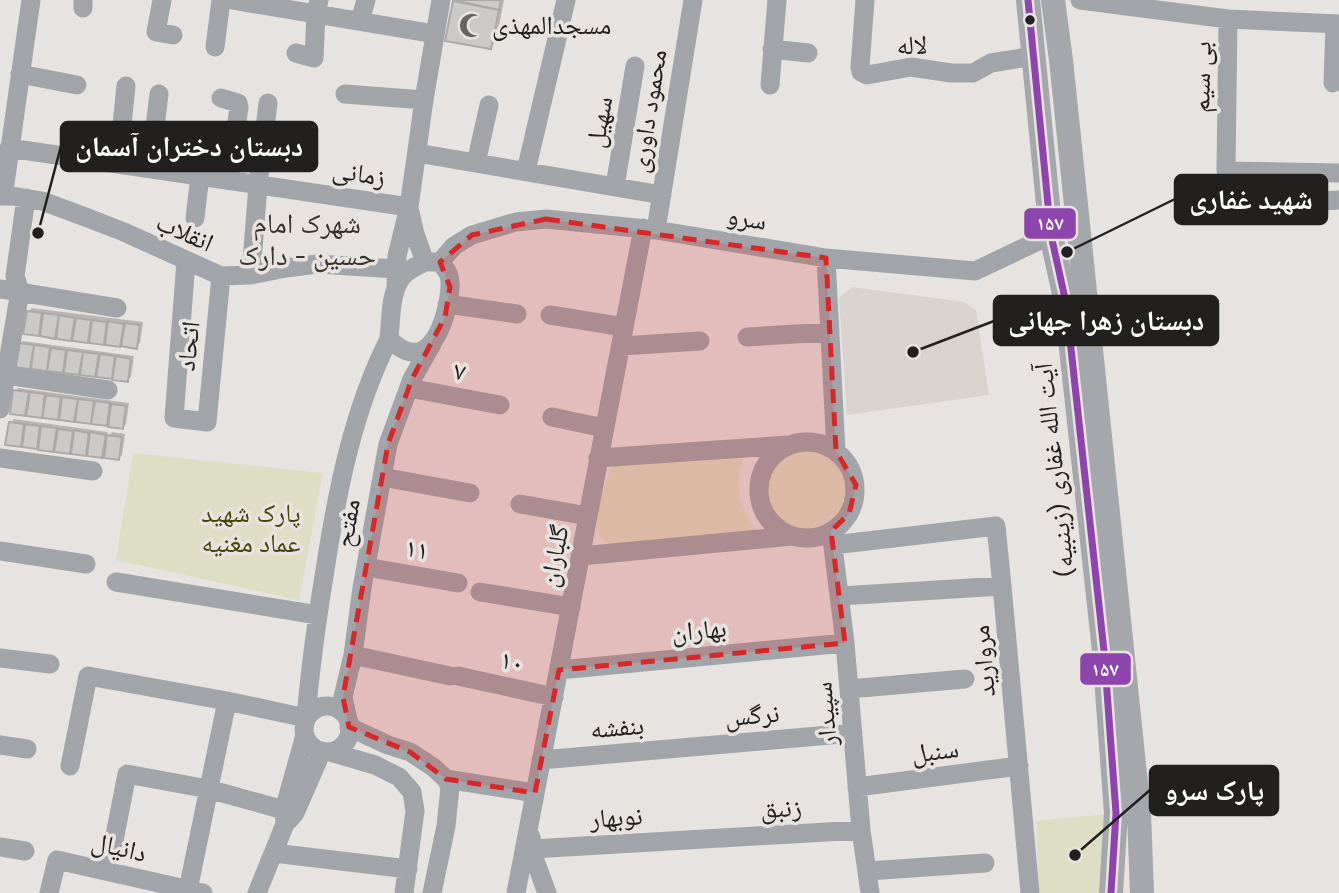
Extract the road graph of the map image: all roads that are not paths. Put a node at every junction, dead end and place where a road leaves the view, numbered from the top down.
1 (31, 0) edge
2 (162, 0) edge
3 (221, 0) edge
4 (232, 0) edge
5 (366, 0) edge
6 (441, 0) edge
7 (566, 0) edge
8 (693, 0) edge
9 (777, 0) edge
10 (865, 0) edge
11 (1028, 0) edge
12 (1054, 0) edge
13 (1080, 0) edge
14 (269, 3) edge
15 (317, 7) edge
16 (1228, 19) junction
17 (360, 21) junction
18 (1337, 24) edge
19 (435, 34) junction
20 (173, 36) dead end
21 (215, 47) dead end
22 (772, 49) junction
23 (296, 53) dead end
24 (807, 53) dead end
25 (1034, 56) junction
26 (635, 66) dead end
27 (20, 74) junction
28 (1333, 83) dead end
29 (76, 85) dead end
30 (770, 85) dead end
31 (126, 86) dead end
32 (159, 94) dead end
33 (345, 94) dead end
34 (221, 99) dead end
35 (424, 100) junction
36 (268, 103) dead end
37 (489, 104) dead end
38 (9, 148) junction
39 (417, 153) junction
40 (476, 163) junction
41 (118, 164) junction
42 (150, 168) junction
43 (526, 171) junction
44 (1339, 173) edge
45 (200, 176) junction
46 (229, 180) junction
47 (258, 185) junction
48 (615, 186) junction
49 (3, 190) edge
50 (662, 195) junction
51 (26, 198) junction
52 (409, 207) junction
53 (195, 218) dead end
54 (649, 229) junction
55 (1051, 235) junction
56 (826, 258) junction
57 (186, 261) junction
58 (432, 262) junction
59 (250, 275) junction
60 (221, 276) junction
61 (397, 278) junction
62 (0, 289) edge
63 (20, 291) junction
64 (447, 304) junction
65 (117, 308) dead end
66 (517, 314) dead end
67 (550, 315) dead end
68 (830, 332) junction
69 (622, 337) junction
70 (747, 337) dead end
71 (389, 339) junction
72 (700, 341) dead end
73 (432, 344) junction
74 (6, 375) junction
75 (409, 387) junction
76 (108, 390) dead end
77 (500, 405) dead end
78 (0, 409) edge
79 (552, 417) dead end
80 (604, 428) junction
81 (792, 444) junction
82 (836, 451) junction
83 (0, 458) edge
84 (598, 458) junction
85 (93, 471) dead end
86 (382, 477) junction
87 (470, 493) dead end
88 (520, 504) dead end
89 (588, 516) junction
90 (792, 536) junction
91 (832, 538) junction
92 (0, 551) edge
93 (581, 556) junction
94 (86, 564) dead end
95 (366, 567) junction
96 (116, 582) dead end
97 (458, 583) dead end
98 (1002, 586) junction
99 (480, 592) dead end
100 (840, 596) junction
101 (571, 607) junction
102 (318, 615) junction
103 (845, 642) junction
104 (353, 655) junction
105 (0, 657) edge
106 (50, 664) dead end
107 (559, 670) junction
108 (965, 678) dead end
109 (849, 689) junction
110 (554, 697) junction
111 (227, 701) junction
112 (349, 723) junction
113 (306, 727) junction
114 (853, 733) junction
115 (0, 745) edge
116 (697, 746) joint
117 (27, 749) dead end
118 (326, 751) junction
119 (541, 760) junction
120 (70, 766) dead end
121 (1019, 766) junction
122 (446, 779) junction
123 (857, 787) junction
124 (208, 789) junction
125 (535, 793) junction
126 (284, 817) junction
127 (529, 821) junction
128 (861, 830) junction
129 (703, 838) joint
130 (0, 847) edge
131 (532, 849) junction
132 (25, 851) dead end
133 (274, 853) junction
134 (985, 863) dead end
135 (408, 869) junction
136 (108, 871) junction
137 (867, 871) junction
138 (195, 892) edge
139 (49, 893) edge
140 (257, 893) edge
141 (404, 893) edge
142 (432, 893) edge
143 (516, 893) edge
144 (547, 893) edge
145 (870, 893) edge
146 (1030, 893) edge
147 (1111, 893) edge
148 (1142, 893) edge

1 - 27 street
2 - 20 street
3 - 21 street
4 - 14 street
5 - 17 street
6 - 19 street
7 - 43 street
8 - 50 street, محمود داوری
9 - 22 street
10 - 25 street, لاله
11 - 25 main road, آیت الله غفاری (زینبیه)
12 - 148 main road, آیت الله غفاری (زینبیه)
13 - 16 street, بی سیم
14 - 15 street
15 - 17 street
15 - 23 street
16 - 18 street
16 - 44 street, بی سیم
17 - 19 street
18 - 28 street
19 - 35 street
22 - 24 street
22 - 30 street
25 - 55 main road, آیت الله غفاری (زینبیه)
26 - 48 street, سهیل
27 - 29 street
27 - 38 street
31 - 41 street
32 - 42 street
33 - 35 street
34 - 46 street
35 - 39 street
36 - 47 street
37 - 40 street
38 - 41 street, زمانی
38 - 49 street
39 - 40 street
39 - 52 street
40 - 43 street
41 - 42 street, زمانی
42 - 45 street, زمانی
43 - 48 street
45 - 46 street, زمانی
45 - 53 street
46 - 47 street, زمانی
47 - 52 street, زمانی
47 - 59 street
48 - 50 street
49 - 51 street, انقلاب
50 - 54 street, محمود داوری
51 - 57 street, انقلاب
51 - 63 street
52 - 58 street
52 - 61 street
54 - 56 street, سرو
54 - 58 street, سرو
54 - 69 street, گلباران
55 - 56 street, سرو
55 - 147 main road, آیت الله غفاری (زینبیه)
56 - 68 street
57 - 60 street, انقلاب
57 - 60 street, اتحاد
58 - 61 street, سرو
58 - 64 street
59 - 60 street, انقلاب
59 - 61 street, انقلاب
61 - 71 street, مفتح
62 - 63 street
63 - 65 street
63 - 74 street
64 - 66 street
64 - 73 street, مفتح
67 - 69 street
68 - 70 street
68 - 82 street
69 - 72 street
69 - 80 street, گلباران
71 - 73 street
71 - 102 street, مفتح
73 - 75 street, مفتح
74 - 76 street
74 - 78 street
75 - 77 street, ۷
75 - 86 street, مفتح
79 - 80 street
80 - 84 street, گلباران
81 - 82 street
81 - 84 street
81 - 90 street
82 - 91 street
83 - 85 street
84 - 89 street, گلباران
86 - 87 street
86 - 95 street, مفتح
88 - 89 street
89 - 93 street, گلباران
90 - 91 street
90 - 93 street
91 - 98 street
91 - 100 street, سپیدار
92 - 94 street
93 - 101 street, گلباران
95 - 97 street, ۱۱
95 - 104 street, مفتح
96 - 102 street
98 - 100 street, مروارید
98 - 121 street, مروارید
99 - 101 street
100 - 103 street, سپیدار
101 - 107 street, گلباران
102 - 113 street, مفتح
103 - 107 street, بهاران
103 - 109 street, سپیدار
104 - 110 street, ۱۰
104 - 112 street, مفتح
105 - 106 street
107 - 110 street, گلباران
108 - 109 street
109 - 114 street, سپیدار
110 - 119 street, گلباران
111 - 113 street
111 - 120 street
111 - 124 street
112 - 113 street
112 - 118 street
112 - 122 street
113 - 118 street
113 - 126 street, مفتح
114 - 116 street, نرگس
114 - 123 street, سپیدار
115 - 117 street
116 - 119 street, بنفشه
118 - 126 street
118 - 135 street
119 - 125 street, گلباران
121 - 123 street, سنبل
121 - 146 street, مروارید
122 - 125 street
122 - 142 street
123 - 128 street, سپیدار
124 - 126 street
124 - 136 street
124 - 138 street
125 - 127 street, گلباران
126 - 133 street
127 - 131 street
127 - 143 street, گلباران
128 - 129 street, زنبق
128 - 137 street, سپیدار
129 - 131 street, نوبهار
130 - 132 street
131 - 144 street
133 - 135 street
133 - 140 street
134 - 137 street
135 - 141 street
136 - 138 street, دانیال
136 - 139 street, دانیال
137 - 145 street, سپیدار

